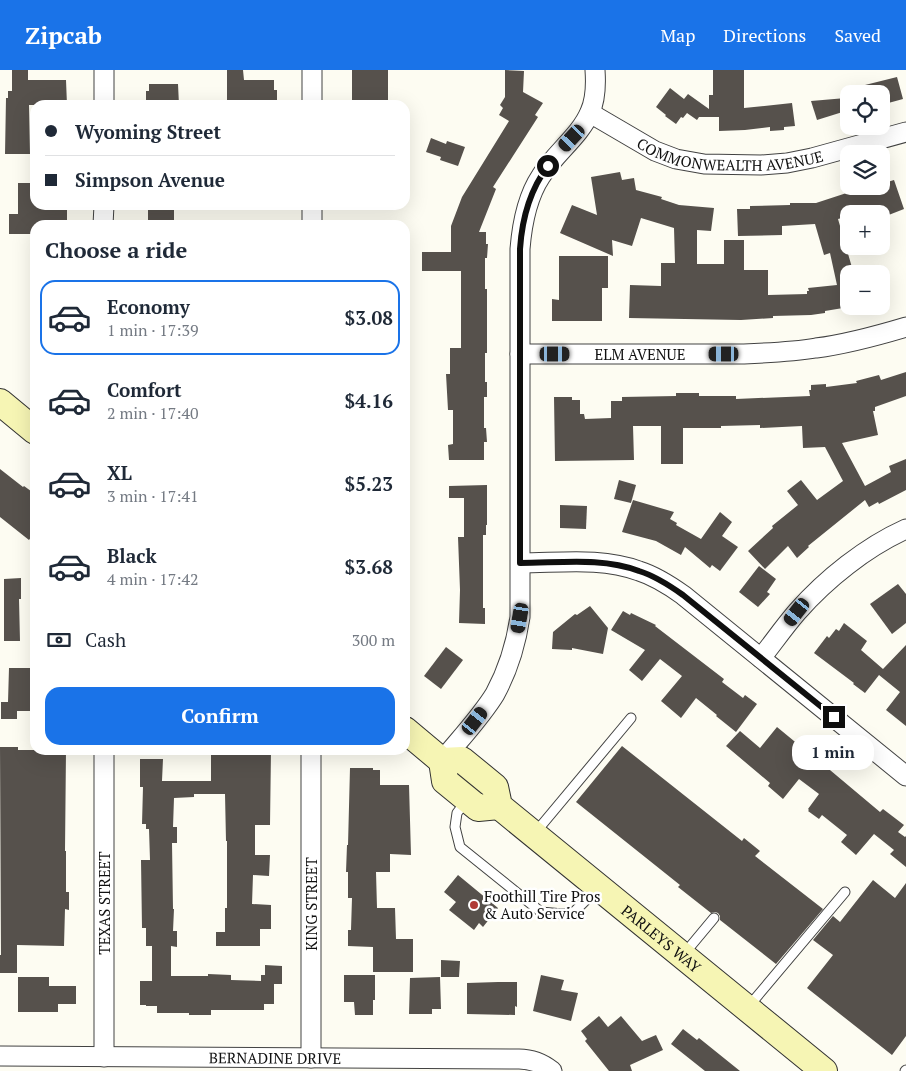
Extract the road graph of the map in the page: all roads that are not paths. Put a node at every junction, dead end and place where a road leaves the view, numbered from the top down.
1 (104, 70) edge
2 (312, 70) edge
3 (596, 70) edge
4 (104, 100) edge
5 (312, 100) edge
6 (590, 112) junction
7 (906, 132) edge
8 (906, 327) edge
9 (520, 354) junction
10 (0, 402) edge
11 (30, 427) edge
12 (906, 529) edge
13 (520, 563) junction
14 (761, 658) junction
15 (632, 718) dead end
16 (410, 734) edge
17 (104, 755) edge
18 (311, 755) edge
19 (442, 761) junction
20 (906, 776) edge
21 (468, 799) junction
22 (499, 806) junction
23 (534, 835) junction
24 (598, 888) junction
25 (846, 892) dead end
26 (714, 918) dead end
27 (682, 956) junction
28 (747, 1008) junction
29 (0, 1056) edge
30 (104, 1057) junction
31 (311, 1058) junction
32 (550, 1070) edge
33 (819, 1070) edge

1 - 4 street
2 - 5 street
3 - 6 street
6 - 7 street, COMMONWEALTH AVENUE
6 - 9 street
8 - 9 street, ELM AVENUE
9 - 13 street
10 - 11 main road
12 - 14 street
13 - 14 street
13 - 19 street
14 - 20 street
15 - 23 lane
16 - 19 main road
17 - 30 street, TEXAS STREET
18 - 31 street, KING STREET
19 - 21 main road
19 - 22 main road
21 - 22 main road
21 - 24 lane
22 - 23 main road, PARLEYS WAY
23 - 24 main road, PARLEYS WAY
24 - 27 main road, PARLEYS WAY
25 - 28 lane
26 - 27 lane
27 - 28 main road, PARLEYS WAY
28 - 33 main road, PARLEYS WAY
29 - 30 street, BERNADINE DRIVE
30 - 31 street, BERNADINE DRIVE
31 - 32 street, BERNADINE DRIVE

